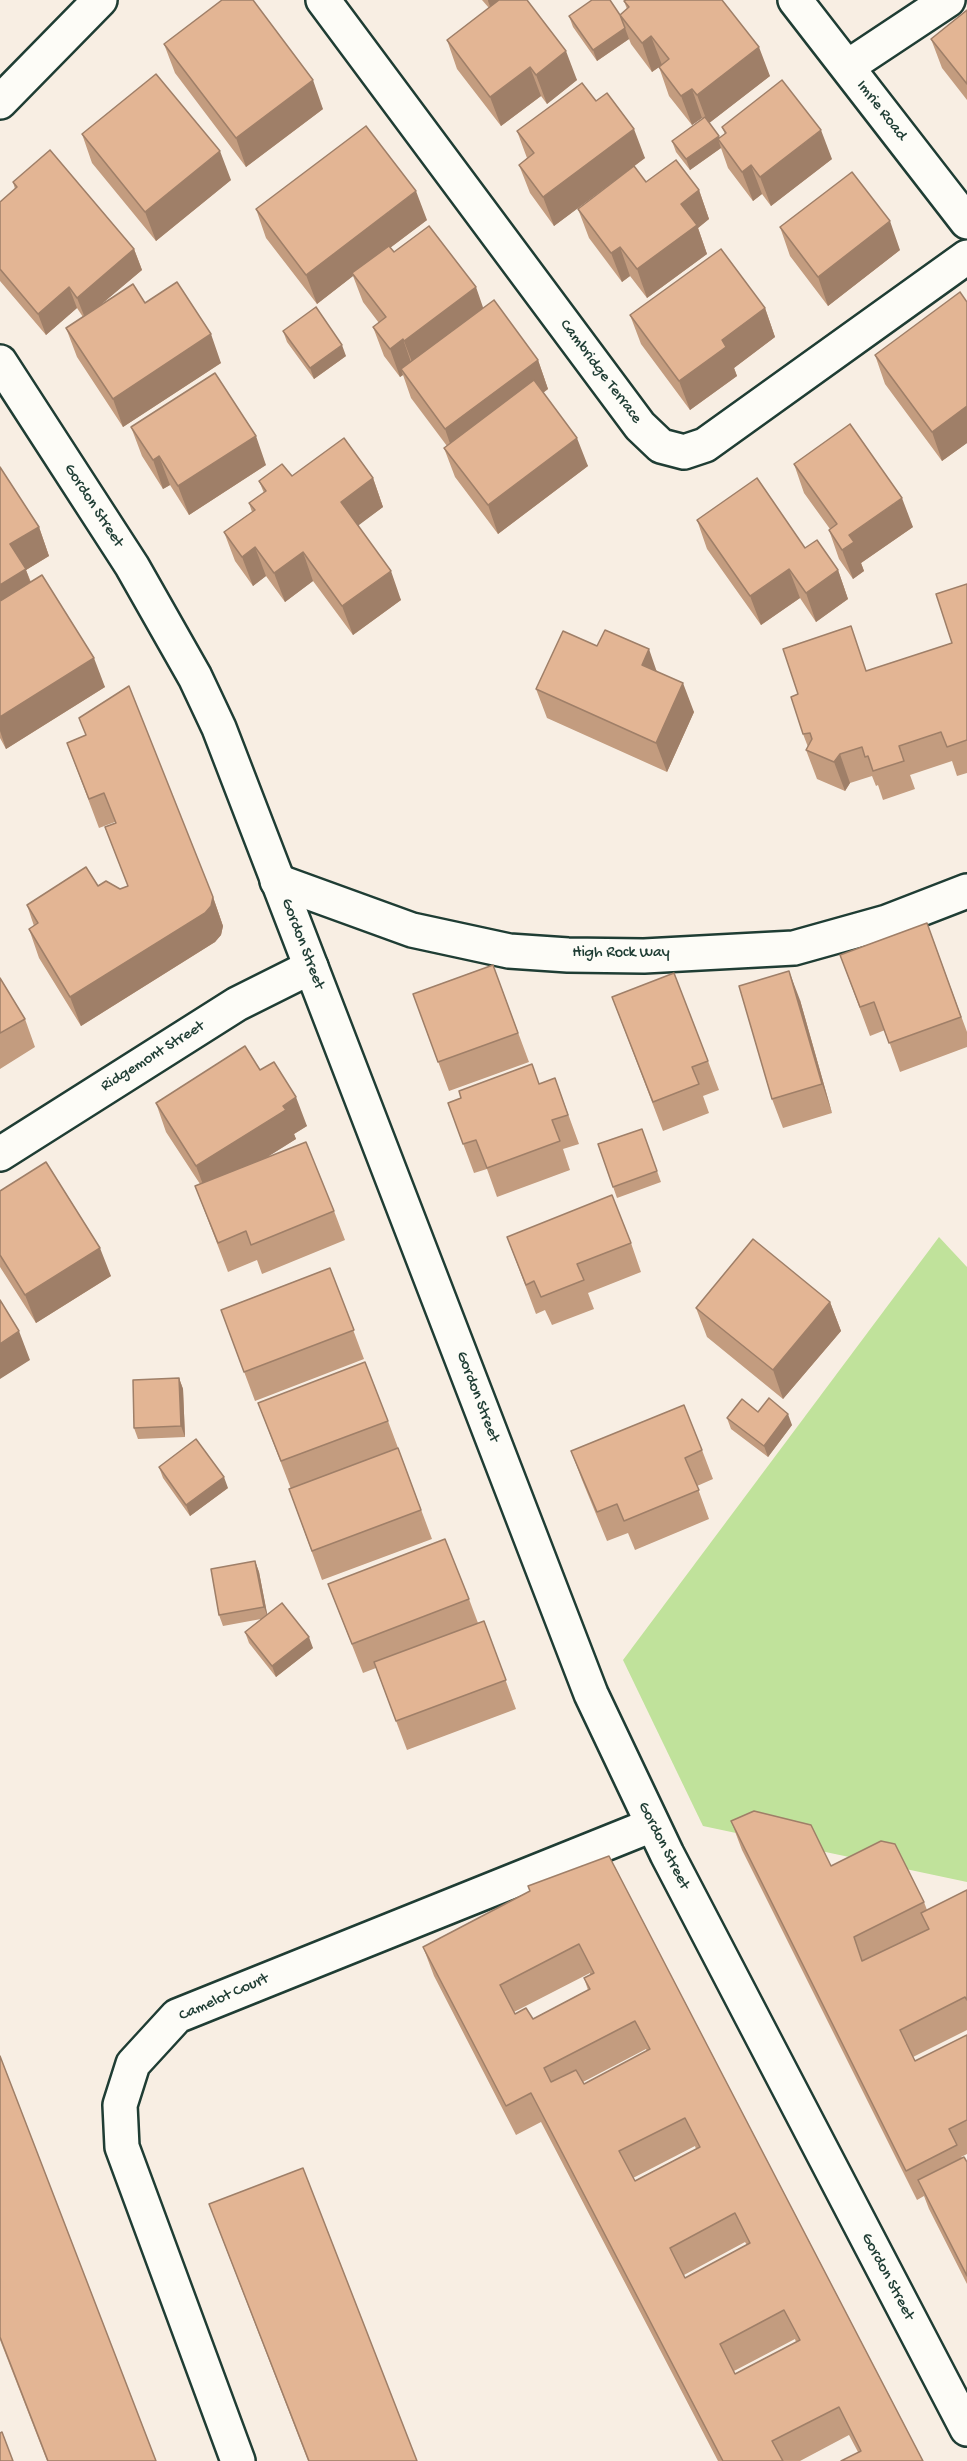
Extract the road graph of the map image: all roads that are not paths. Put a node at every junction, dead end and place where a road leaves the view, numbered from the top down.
1 (99, 0) edge
2 (323, 0) edge
3 (795, 0) edge
4 (948, 0) edge
5 (847, 67) junction
6 (0, 102) edge
7 (967, 222) edge
8 (967, 257) edge
9 (0, 362) edge
10 (278, 881) junction
11 (967, 891) edge
12 (311, 968) junction
13 (0, 1154) edge
14 (652, 1825) junction
15 (967, 2429) edge
16 (238, 2461) edge

1 - 6 street
2 - 8 street, Cambridge Terrace
3 - 5 street, Imrie Road
4 - 5 street
5 - 7 street, Imrie Road
9 - 10 street, Gordon Street
10 - 11 street, High Rock Way
10 - 12 street, Gordon Street
12 - 13 street, Ridgemont Street
12 - 14 street, Gordon Street
14 - 15 street, Gordon Street
14 - 16 street, Camelot Court

